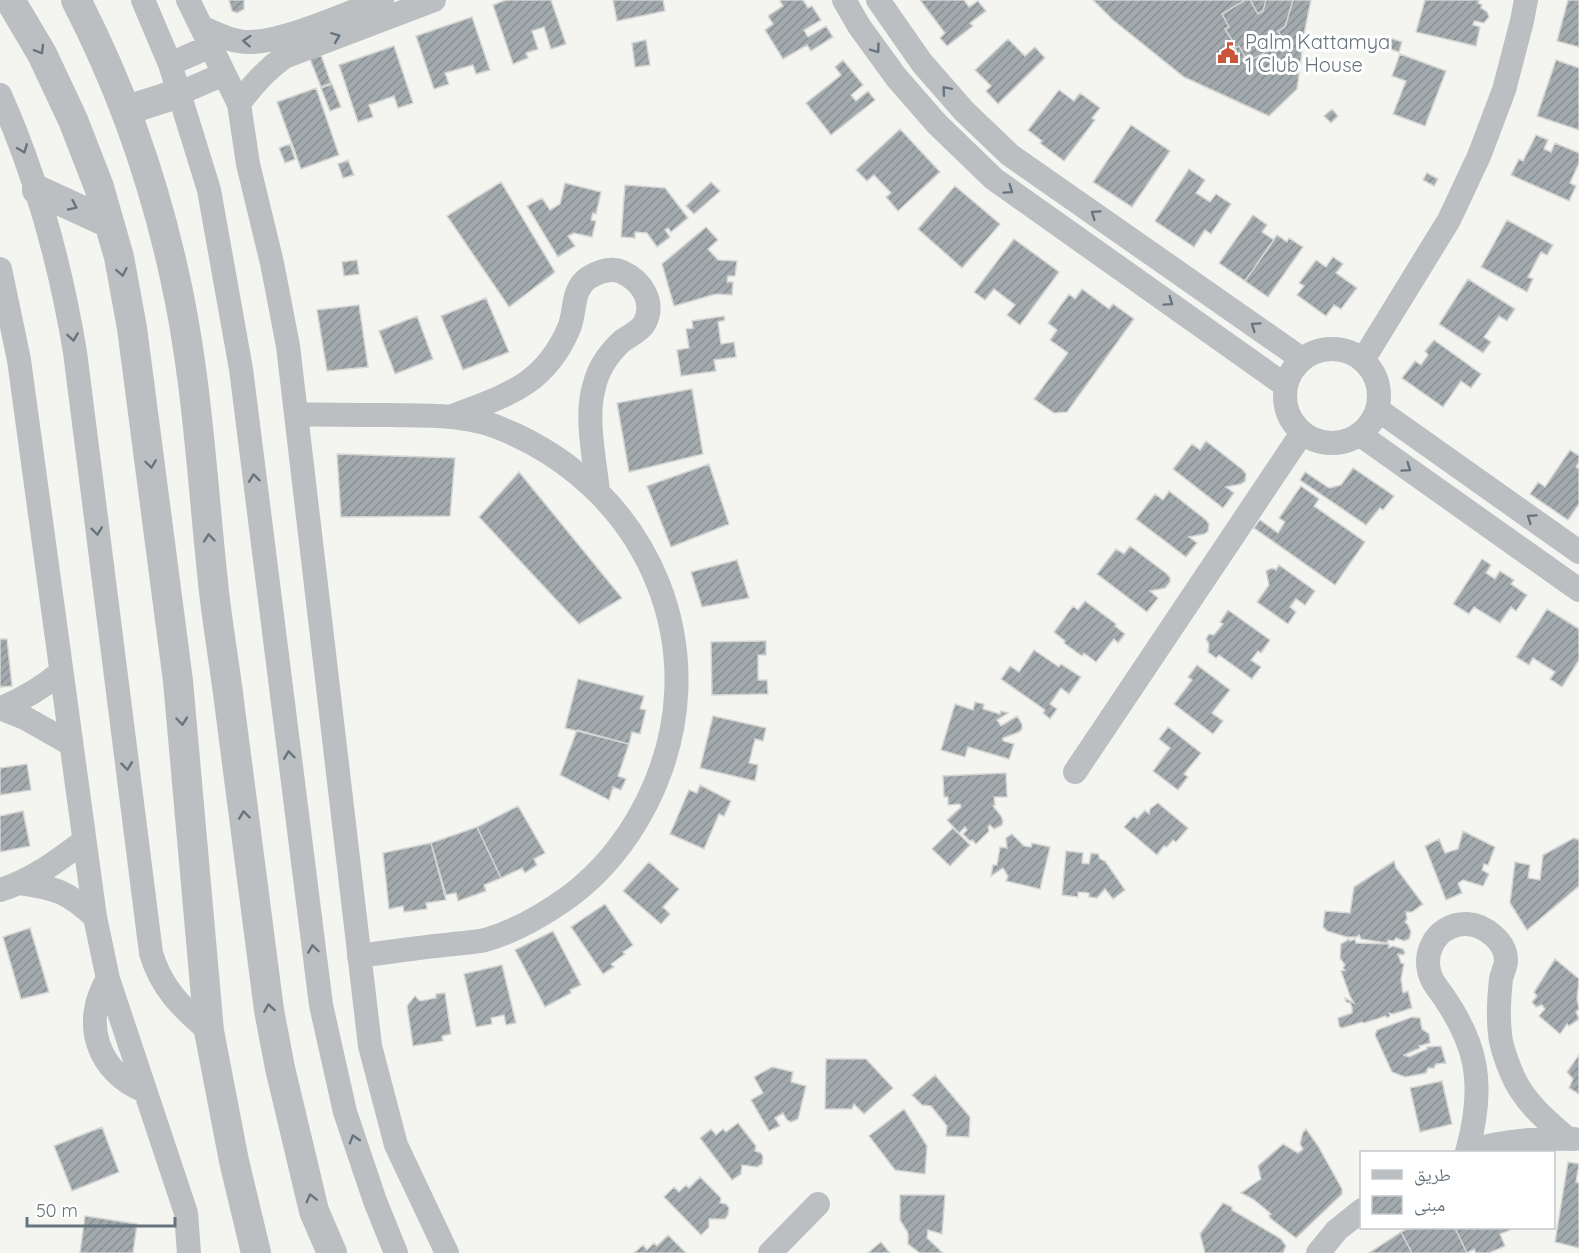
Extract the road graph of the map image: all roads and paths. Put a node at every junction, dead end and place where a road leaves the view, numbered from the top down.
1 (10, 0) edge
2 (76, 0) edge
3 (143, 0) edge
4 (188, 0) edge
5 (382, 0) edge
6 (434, 0) edge
7 (844, 0) edge
8 (878, 0) edge
9 (1526, 0) edge
10 (206, 36) junction
11 (293, 43) junction
12 (170, 64) junction
13 (224, 74) junction
14 (180, 93) junction
15 (0, 95) edge
16 (239, 104) junction
17 (127, 110) junction
18 (37, 190) junction
19 (109, 223) junction
20 (0, 269) edge
21 (3, 298) edge
22 (10, 354) edge
23 (1302, 359) junction
24 (1363, 360) junction
25 (1286, 386) junction
26 (1377, 409) junction
27 (296, 414) junction
28 (453, 416) junction
29 (1302, 433) junction
30 (1359, 434) junction
31 (598, 492) junction
32 (1579, 552) edge
33 (213, 584) junction
34 (1579, 590) edge
35 (165, 594) junction
36 (225, 669) junction
37 (62, 672) junction
38 (178, 681) junction
39 (1, 708) edge
40 (71, 744) junction
41 (1075, 772) dead end
42 (84, 841) junction
43 (10, 887) edge
44 (95, 917) junction
45 (360, 956) junction
46 (209, 1030) junction
47 (1573, 1139) edge
48 (1467, 1151) edge
49 (1470, 1151) edge
50 (818, 1204) dead end
51 (1360, 1212) edge
52 (189, 1253) edge
53 (256, 1253) edge
54 (332, 1253) edge
55 (396, 1253) edge
56 (447, 1253) edge
57 (770, 1253) edge
58 (1318, 1253) edge

1 -> 19 street
2 - 17 street
3 - 12 street
4 - 10 street
5 - 11 street
11 -> 6 street
7 -> 25 street
23 -> 8 street
9 - 24 street
11 -> 10 street
10 - 12 street
10 - 13 street
11 - 16 street
12 - 14 street
13 - 14 street
13 - 16 street
14 - 17 street
55 -> 14 street
15 -> 18 street
16 - 27 street
33 -> 17 street
18 -> 19 street
18 -> 46 street
19 -> 35 street
20 - 21 street
21 - 22 street
22 - 37 street
23 - 24 street
23 - 25 street
24 - 26 street
25 - 29 street
26 - 30 street
32 -> 26 street
27 - 28 street
27 - 45 street
28 - 31 street
28 - 31 street
29 - 30 street
29 - 41 street
30 -> 34 street
31 - 45 street
33 - 35 street
33 - 36 street
35 - 38 street
36 - 38 street
54 -> 36 street
37 - 39 street
37 - 40 street
38 -> 46 street
39 - 40 street
40 - 42 street
42 - 43 street
42 - 44 street
43 - 44 street
44 - 52 street
45 - 56 street
46 - 53 street
47 - 48 street
47 - 49 street
50 - 57 street
51 - 58 street

